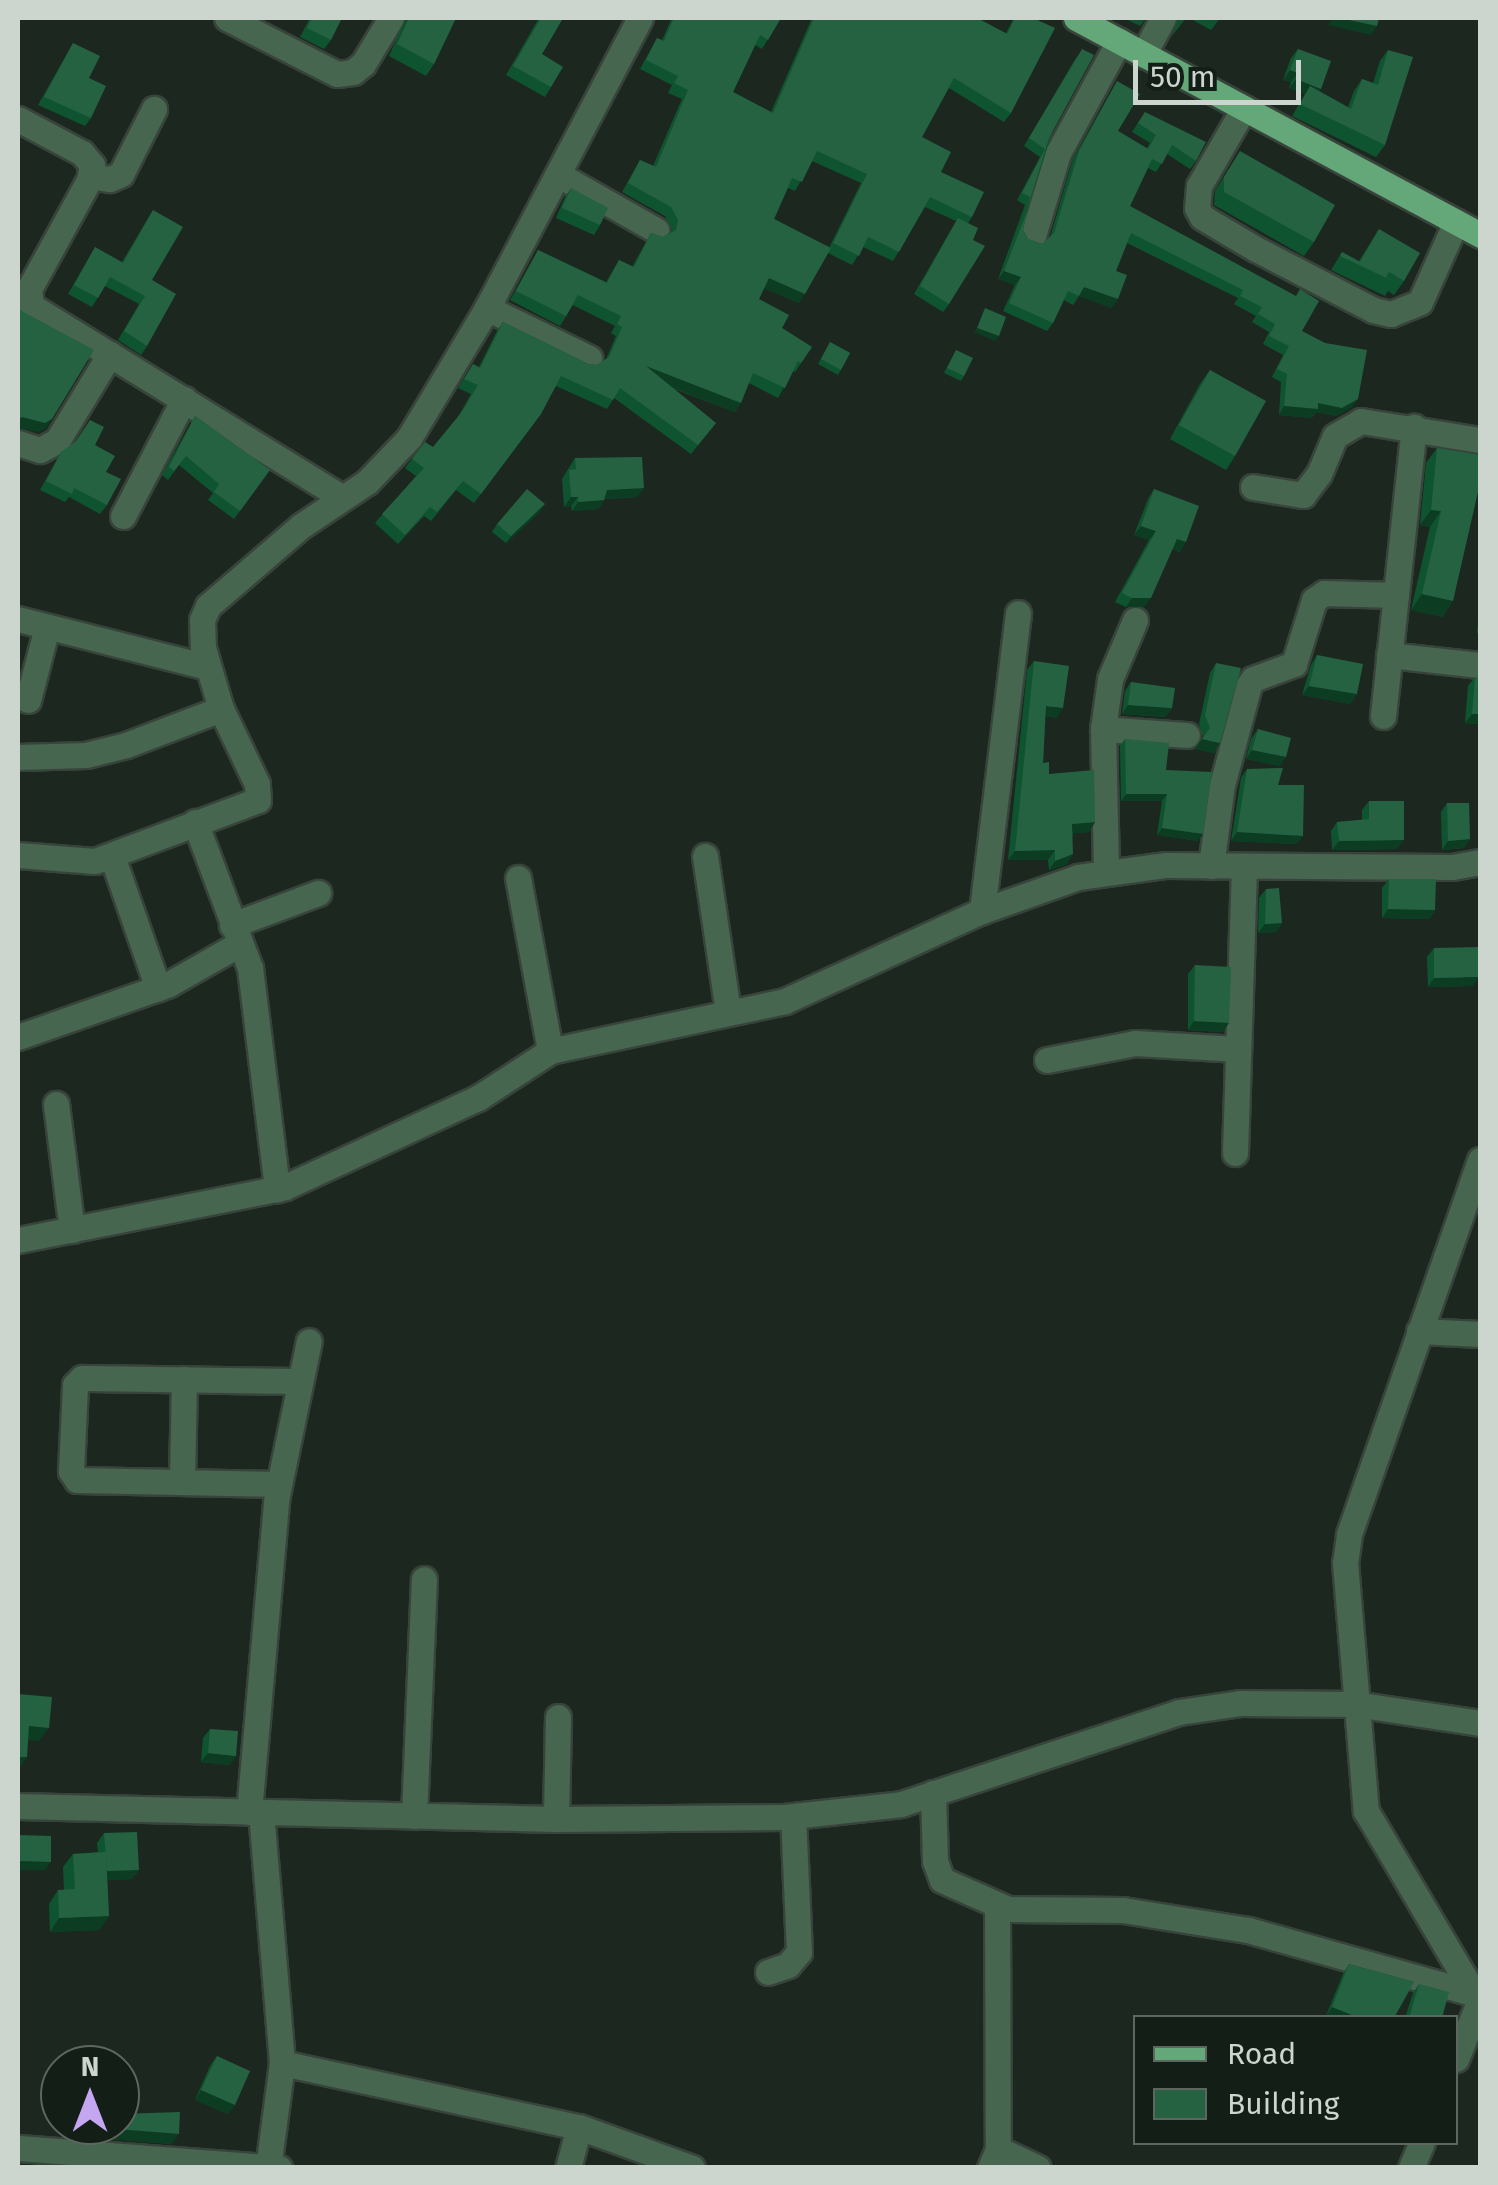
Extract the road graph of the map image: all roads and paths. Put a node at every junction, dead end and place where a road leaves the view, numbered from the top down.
1 (227, 18) edge
2 (391, 18) edge
3 (640, 18) edge
4 (1080, 18) edge
5 (1164, 18) edge
6 (1119, 41) junction
7 (1143, 55) junction
8 (1244, 108) junction
9 (154, 109) dead end
10 (18, 119) edge
11 (559, 175) junction
12 (90, 176) junction
13 (1456, 222) junction
14 (656, 230) edge
15 (1033, 236) edge
16 (1480, 236) edge
17 (488, 308) junction
18 (110, 354) junction
19 (589, 358) dead end
20 (184, 399) junction
21 (1414, 428) junction
22 (1480, 440) edge
23 (18, 443) edge
24 (1254, 487) dead end
25 (343, 498) junction
26 (123, 516) dead end
27 (1396, 595) junction
28 (1018, 612) dead end
29 (18, 620) edge
30 (1135, 620) dead end
31 (47, 627) junction
32 (1389, 655) junction
33 (1480, 664) edge
34 (208, 667) junction
35 (28, 700) dead end
36 (221, 709) junction
37 (1383, 716) dead end
38 (1103, 729) junction
39 (1187, 736) dead end
40 (18, 757) edge
41 (195, 822) junction
42 (18, 855) edge
43 (112, 856) junction
44 (705, 856) dead end
45 (1480, 862) edge
46 (1210, 866) junction
47 (1244, 866) junction
48 (1106, 872) junction
49 (518, 878) dead end
50 (318, 893) dead end
51 (982, 910) junction
52 (235, 934) junction
53 (158, 988) junction
54 (728, 1012) junction
55 (18, 1037) edge
56 (1238, 1049) junction
57 (550, 1051) junction
58 (1047, 1060) dead end
59 (56, 1104) dead end
60 (1234, 1153) dead end
61 (1480, 1160) edge
62 (276, 1188) junction
63 (72, 1230) junction
64 (18, 1240) edge
65 (1419, 1331) junction
66 (1480, 1334) edge
67 (309, 1341) dead end
68 (184, 1379) junction
69 (299, 1381) junction
70 (182, 1482) junction
71 (279, 1484) junction
72 (424, 1579) dead end
73 (1355, 1704) junction
74 (558, 1717) dead end
75 (1480, 1723) edge
76 (933, 1793) junction
77 (18, 1806) edge
78 (255, 1812) junction
79 (414, 1816) junction
80 (792, 1816) junction
81 (556, 1819) junction
82 (998, 1905) junction
83 (768, 1972) dead end
84 (1477, 2000) edge
85 (1458, 2053) edge
86 (282, 2063) junction
87 (579, 2127) junction
88 (18, 2148) edge
89 (994, 2158) edge
90 (271, 2167) edge
91 (568, 2168) edge
92 (692, 2168) edge
93 (1038, 2168) edge

1 - 2 street
3 - 11 street
4 - 6 main road
5 - 7 street
6 - 7 main road
6 - 15 street
7 - 8 main road
8 - 13 main road
8 - 13 street
9 - 12 street
10 - 12 street
11 - 14 street
11 - 17 street
12 - 18 street
13 - 16 main road
17 - 19 street
17 - 25 street
18 - 20 street
18 - 23 street
20 - 25 street
20 - 26 street
21 - 22 street
21 - 24 street
21 - 27 street
25 - 34 street
27 - 32 street
27 - 46 street
28 - 51 street
29 - 31 street
30 - 38 street
31 - 34 street
31 - 35 street
32 - 33 street
32 - 37 street
34 - 36 street
36 - 40 street
36 - 41 street
38 - 39 street
38 - 48 street
41 - 43 street
41 - 52 street
42 - 43 street
43 - 53 street
44 - 54 street
45 - 47 street
46 - 47 street
46 - 48 street
47 - 56 street
48 - 51 street
49 - 57 street
50 - 52 street
51 - 54 street
52 - 53 street
52 - 62 street
53 - 55 street
54 - 57 street
56 - 58 street
56 - 60 street
57 - 62 street
59 - 63 street
61 - 65 street
62 - 63 street
63 - 64 street
65 - 66 street
65 - 73 street
67 - 69 street
68 - 69 street
68 - 70 street
68 - 70 street
69 - 71 street
70 - 71 street
71 - 78 street
72 - 79 street
73 - 75 street
73 - 76 street
73 - 84 street
74 - 81 street
76 - 80 street
76 - 82 street
77 - 78 street
78 - 79 street
78 - 86 street
79 - 81 street
80 - 81 street
80 - 83 street
82 - 84 street
82 - 89 street
84 - 85 street
86 - 87 street
86 - 90 street
87 - 91 street
87 - 92 street
88 - 90 street
89 - 93 street

